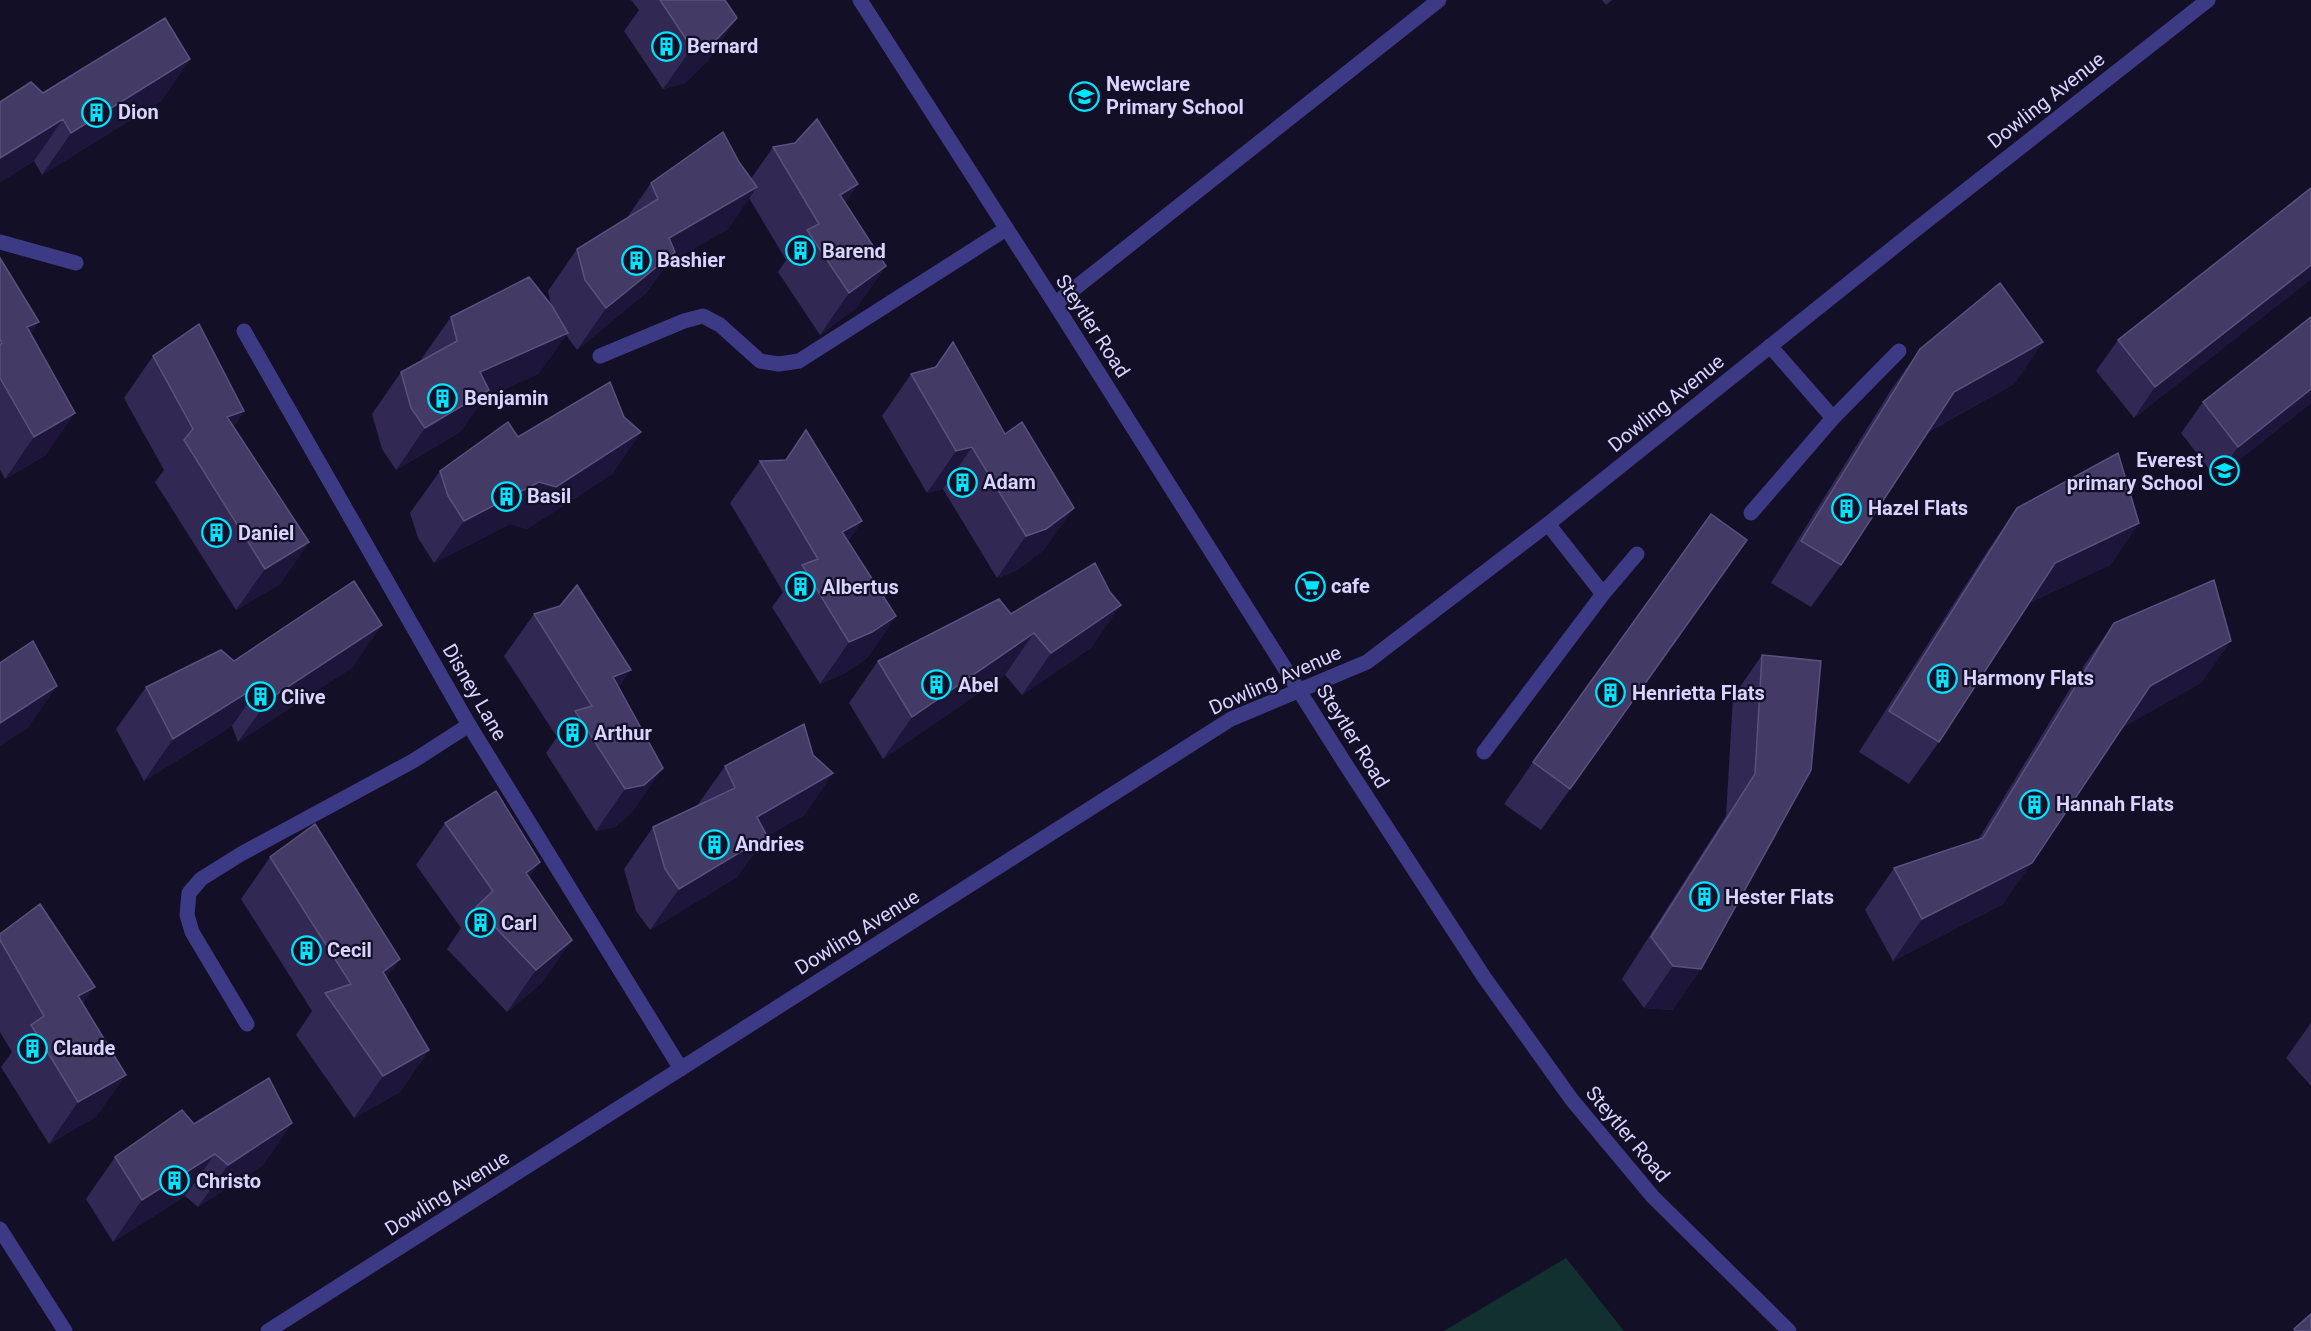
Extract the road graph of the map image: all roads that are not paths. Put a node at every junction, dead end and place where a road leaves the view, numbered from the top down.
1 (860, 0) edge
2 (1438, 0) edge
3 (2208, 0) edge
4 (1006, 230) junction
5 (0, 242) edge
6 (76, 263) dead end
7 (1055, 304) junction
8 (244, 331) dead end
9 (1770, 346) junction
10 (1899, 351) dead end
11 (600, 356) dead end
12 (1833, 417) junction
13 (1751, 513) dead end
14 (1548, 524) junction
15 (1637, 554) dead end
16 (1603, 594) junction
17 (1299, 690) junction
18 (469, 725) junction
19 (1484, 752) dead end
20 (247, 1024) dead end
21 (681, 1069) junction
22 (0, 1229) edge
23 (65, 1331) edge
24 (268, 1331) edge
25 (1789, 1331) edge

1 - 4 street, Steytler Road
2 - 7 street
3 - 9 street, Dowling Avenue
4 - 7 street, Steytler Road
4 - 11 street
5 - 6 street
7 - 17 street, Steytler Road
8 - 18 street, Disney Lane
9 - 12 street
9 - 14 street, Dowling Avenue
10 - 12 street
12 - 13 street
14 - 16 street
14 - 17 street, Dowling Avenue
15 - 16 street
16 - 19 street
17 - 21 street, Dowling Avenue
17 - 25 street, Steytler Road
18 - 20 street
18 - 21 street, Disney Lane
21 - 24 street, Dowling Avenue
22 - 23 street

